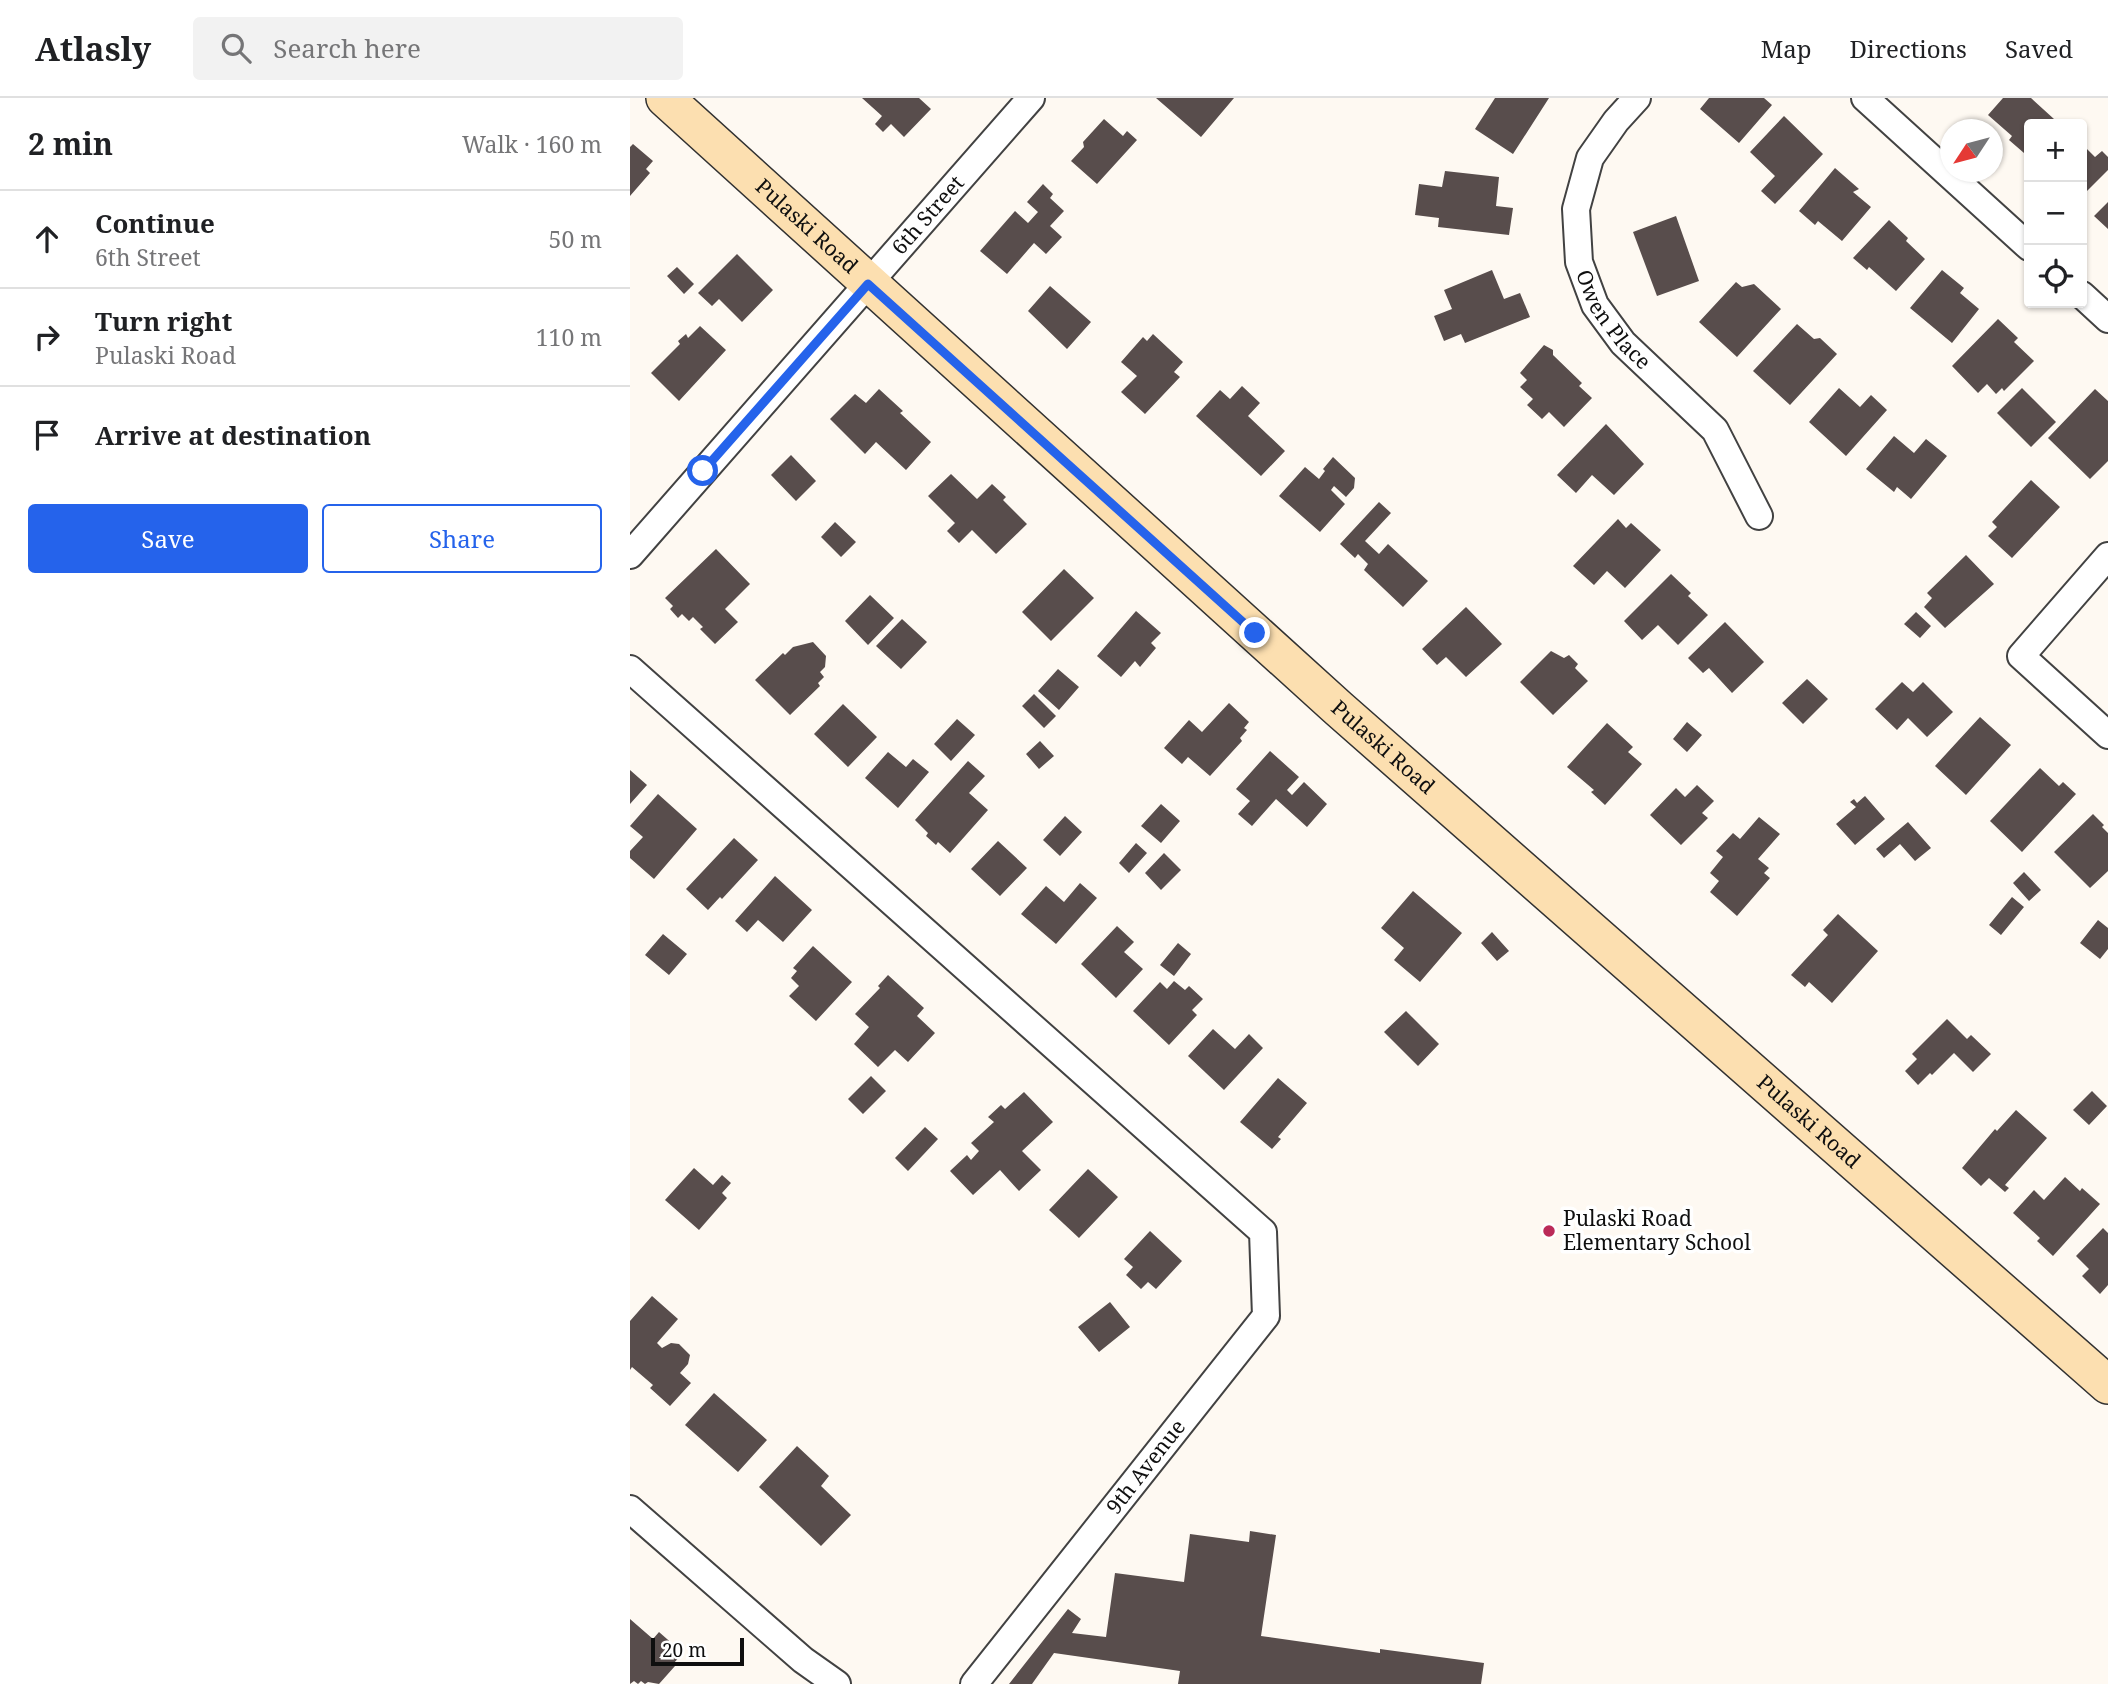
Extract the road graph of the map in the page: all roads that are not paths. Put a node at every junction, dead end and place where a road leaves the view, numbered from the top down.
1 (666, 98) edge
2 (1031, 98) edge
3 (1637, 98) edge
4 (1865, 98) edge
5 (2027, 245) edge
6 (868, 284) junction
7 (2087, 300) edge
8 (2108, 319) edge
9 (1759, 516) dead end
10 (630, 555) edge
11 (2108, 556) edge
12 (630, 669) edge
13 (2108, 735) edge
14 (2108, 1385) edge
15 (630, 1509) edge
16 (837, 1684) edge
17 (974, 1684) edge

1 - 6 main road, Pulaski Road
2 - 6 street, 6th Street
3 - 9 street, Owen Place
4 - 5 street
6 - 10 street, 6th Street
6 - 14 main road, Pulaski Road
7 - 8 street
11 - 13 street
12 - 17 street, 9th Avenue
15 - 16 street

